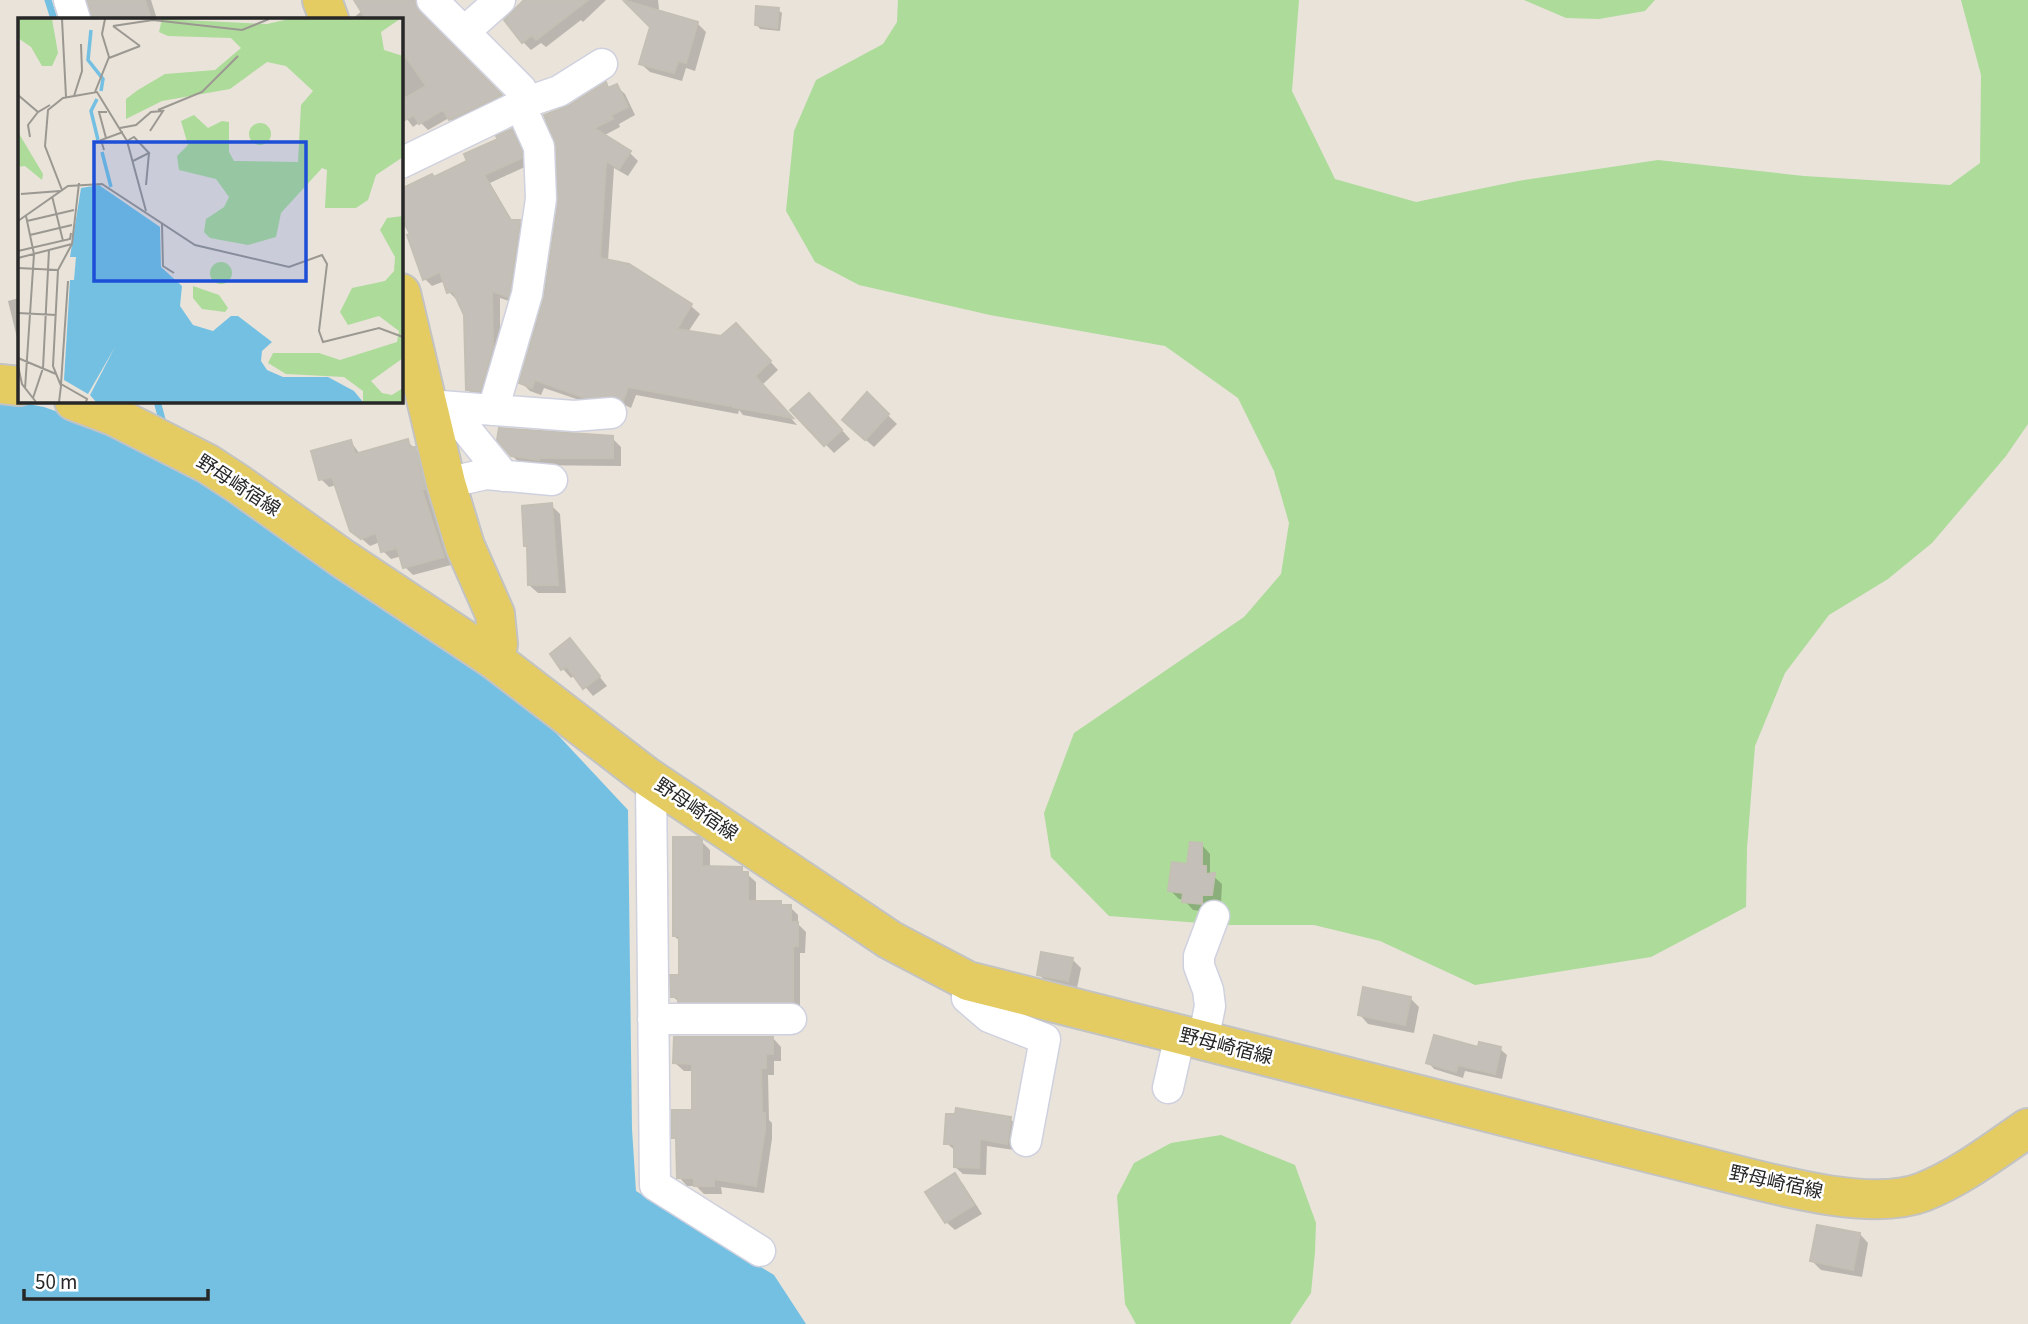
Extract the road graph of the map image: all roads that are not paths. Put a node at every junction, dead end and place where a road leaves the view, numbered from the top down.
1 (69, 0) edge
2 (322, 0) edge
3 (432, 0) edge
4 (499, 0) edge
5 (75, 18) edge
6 (328, 18) edge
7 (464, 32) junction
8 (602, 64) dead end
9 (524, 104) junction
10 (402, 163) edge
11 (402, 297) edge
12 (0, 384) edge
13 (18, 386) edge
14 (77, 402) edge
15 (493, 410) junction
16 (611, 413) dead end
17 (430, 416) junction
18 (504, 476) junction
19 (552, 480) dead end
20 (446, 483) junction
21 (495, 660) junction
22 (651, 780) junction
23 (1214, 916) dead end
24 (968, 981) junction
25 (653, 1019) junction
26 (791, 1019) dead end
27 (1192, 1038) junction
28 (1168, 1088) dead end
29 (2028, 1128) edge
30 (1026, 1142) dead end
31 (760, 1251) dead end

1 - 5 street
2 - 6 main road
3 - 7 street
4 - 7 street
7 - 9 street
8 - 9 street
9 - 10 street
9 - 15 street
11 - 17 main road
12 - 13 main road
14 - 21 main road, 野母崎宿線
15 - 16 street
15 - 17 street
17 - 18 street
17 - 20 main road
18 - 19 street
18 - 20 street
20 - 21 main road
21 - 22 main road, 野母崎宿線
22 - 24 main road, 野母崎宿線
22 - 25 street
23 - 27 street
24 - 27 main road, 野母崎宿線
24 - 30 street
25 - 26 street
25 - 31 street
27 - 28 street
27 - 29 main road, 野母崎宿線

